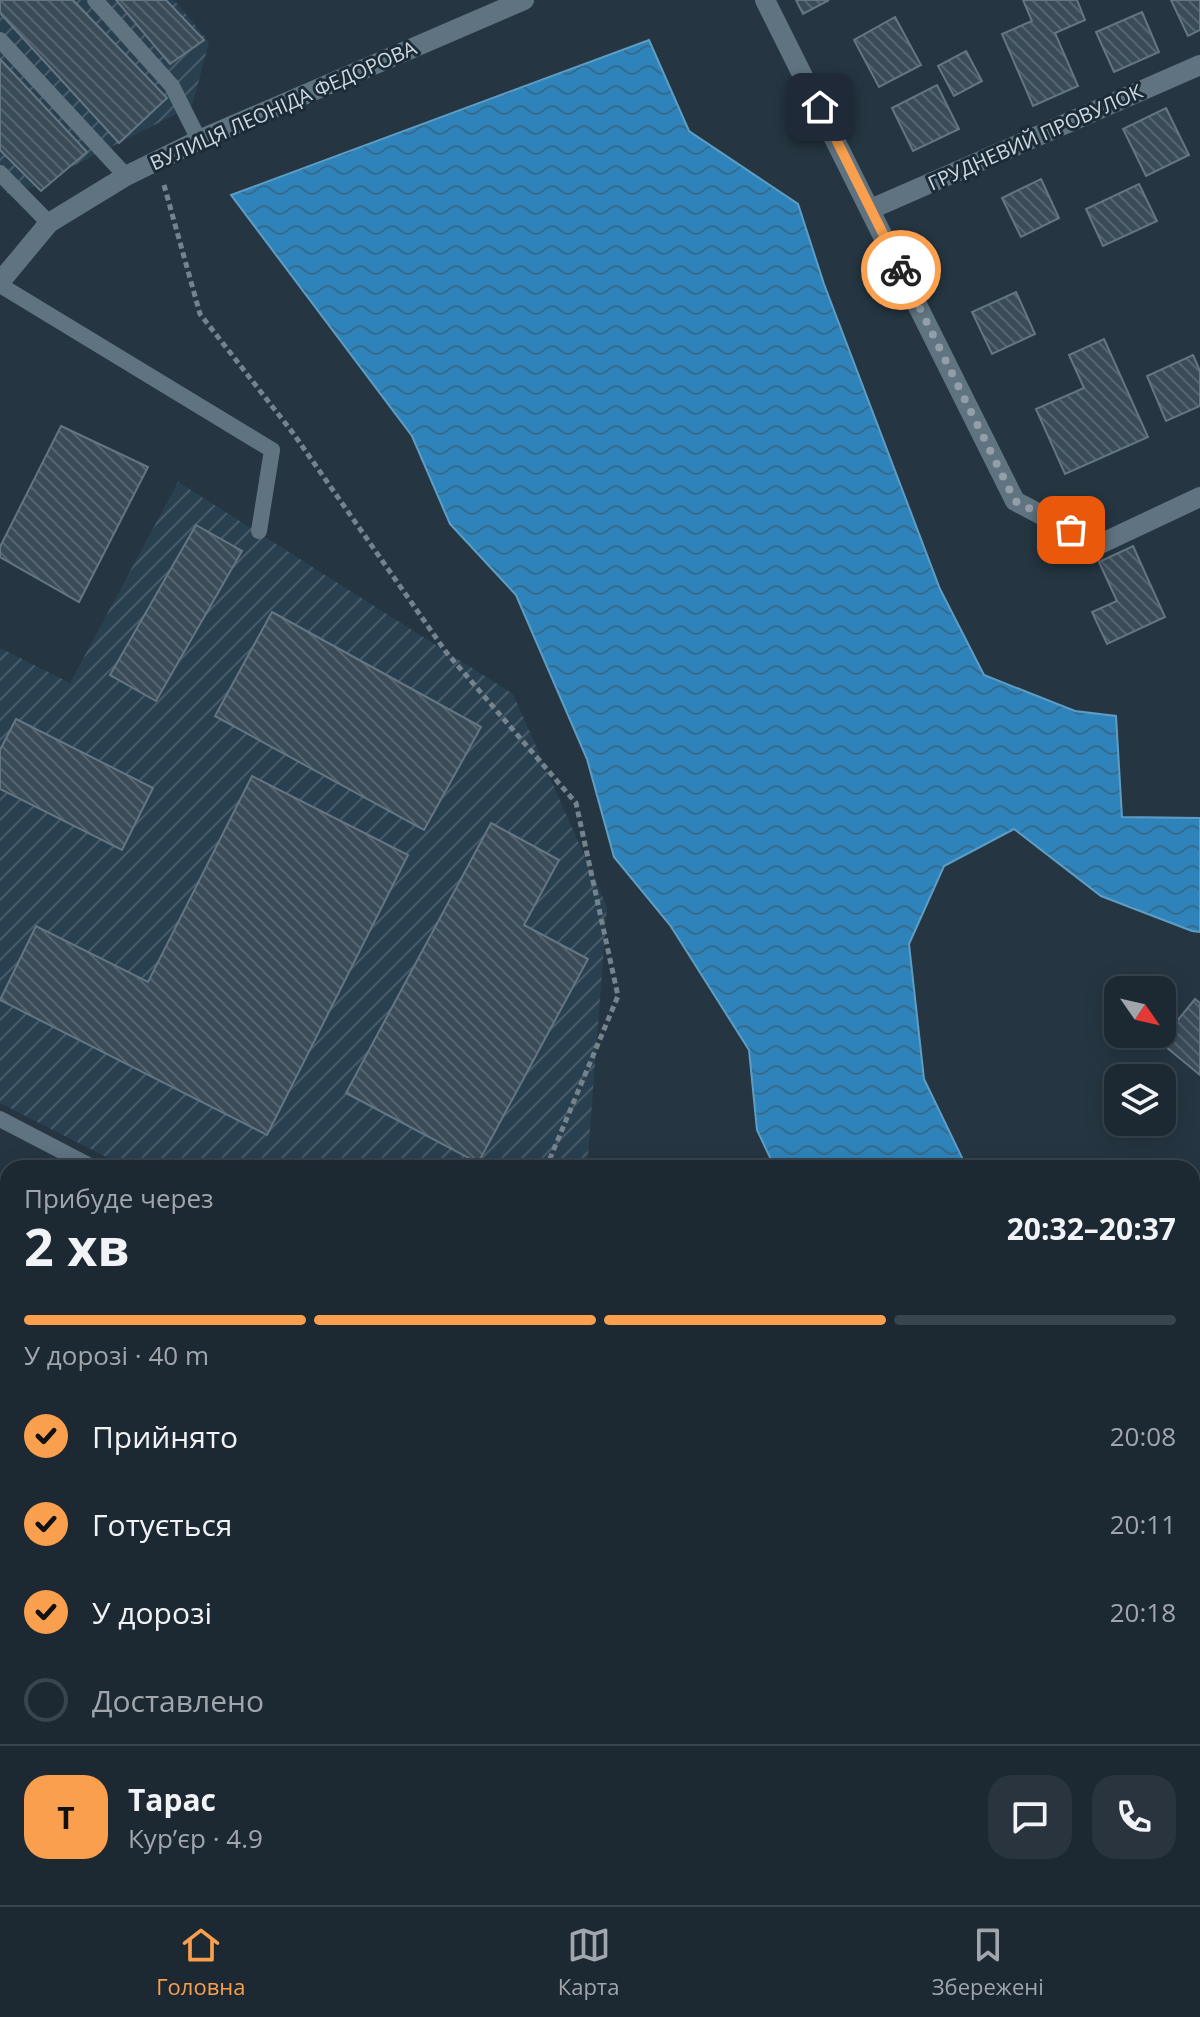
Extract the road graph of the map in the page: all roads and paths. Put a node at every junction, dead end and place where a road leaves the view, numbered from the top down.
1 (95, 0) edge
2 (524, 0) edge
3 (765, 0) edge
4 (0, 40) edge
5 (1200, 65) edge
6 (199, 140) junction
7 (157, 159) junction
8 (0, 173) edge
9 (126, 176) junction
10 (871, 209) junction
11 (49, 223) junction
12 (0, 284) edge
13 (1200, 497) edge
14 (259, 531) dead end
15 (0, 1119) edge
16 (79, 1160) edge
17 (549, 1160) edge

1 - 6 lane
2 - 6 street, ВУЛИЦЯ ЛЕОНІДА ФЕДОРОВА
3 - 10 street
4 - 9 lane
5 - 10 street, ГРУДНЕВИЙ ПРОВУЛОК
6 - 7 street, ВУЛИЦЯ ЛЕОНІДА ФЕДОРОВА
7 - 9 street, ВУЛИЦЯ ЛЕОНІДА ФЕДОРОВА
7 - 17 path
8 - 11 lane
9 - 11 street, ВУЛИЦЯ ЛЕОНІДА ФЕДОРОВА
10 - 13 street
11 - 12 street, ВУЛИЦЯ ЛЕОНІДА ФЕДОРОВА
12 - 14 lane
15 - 16 lane

